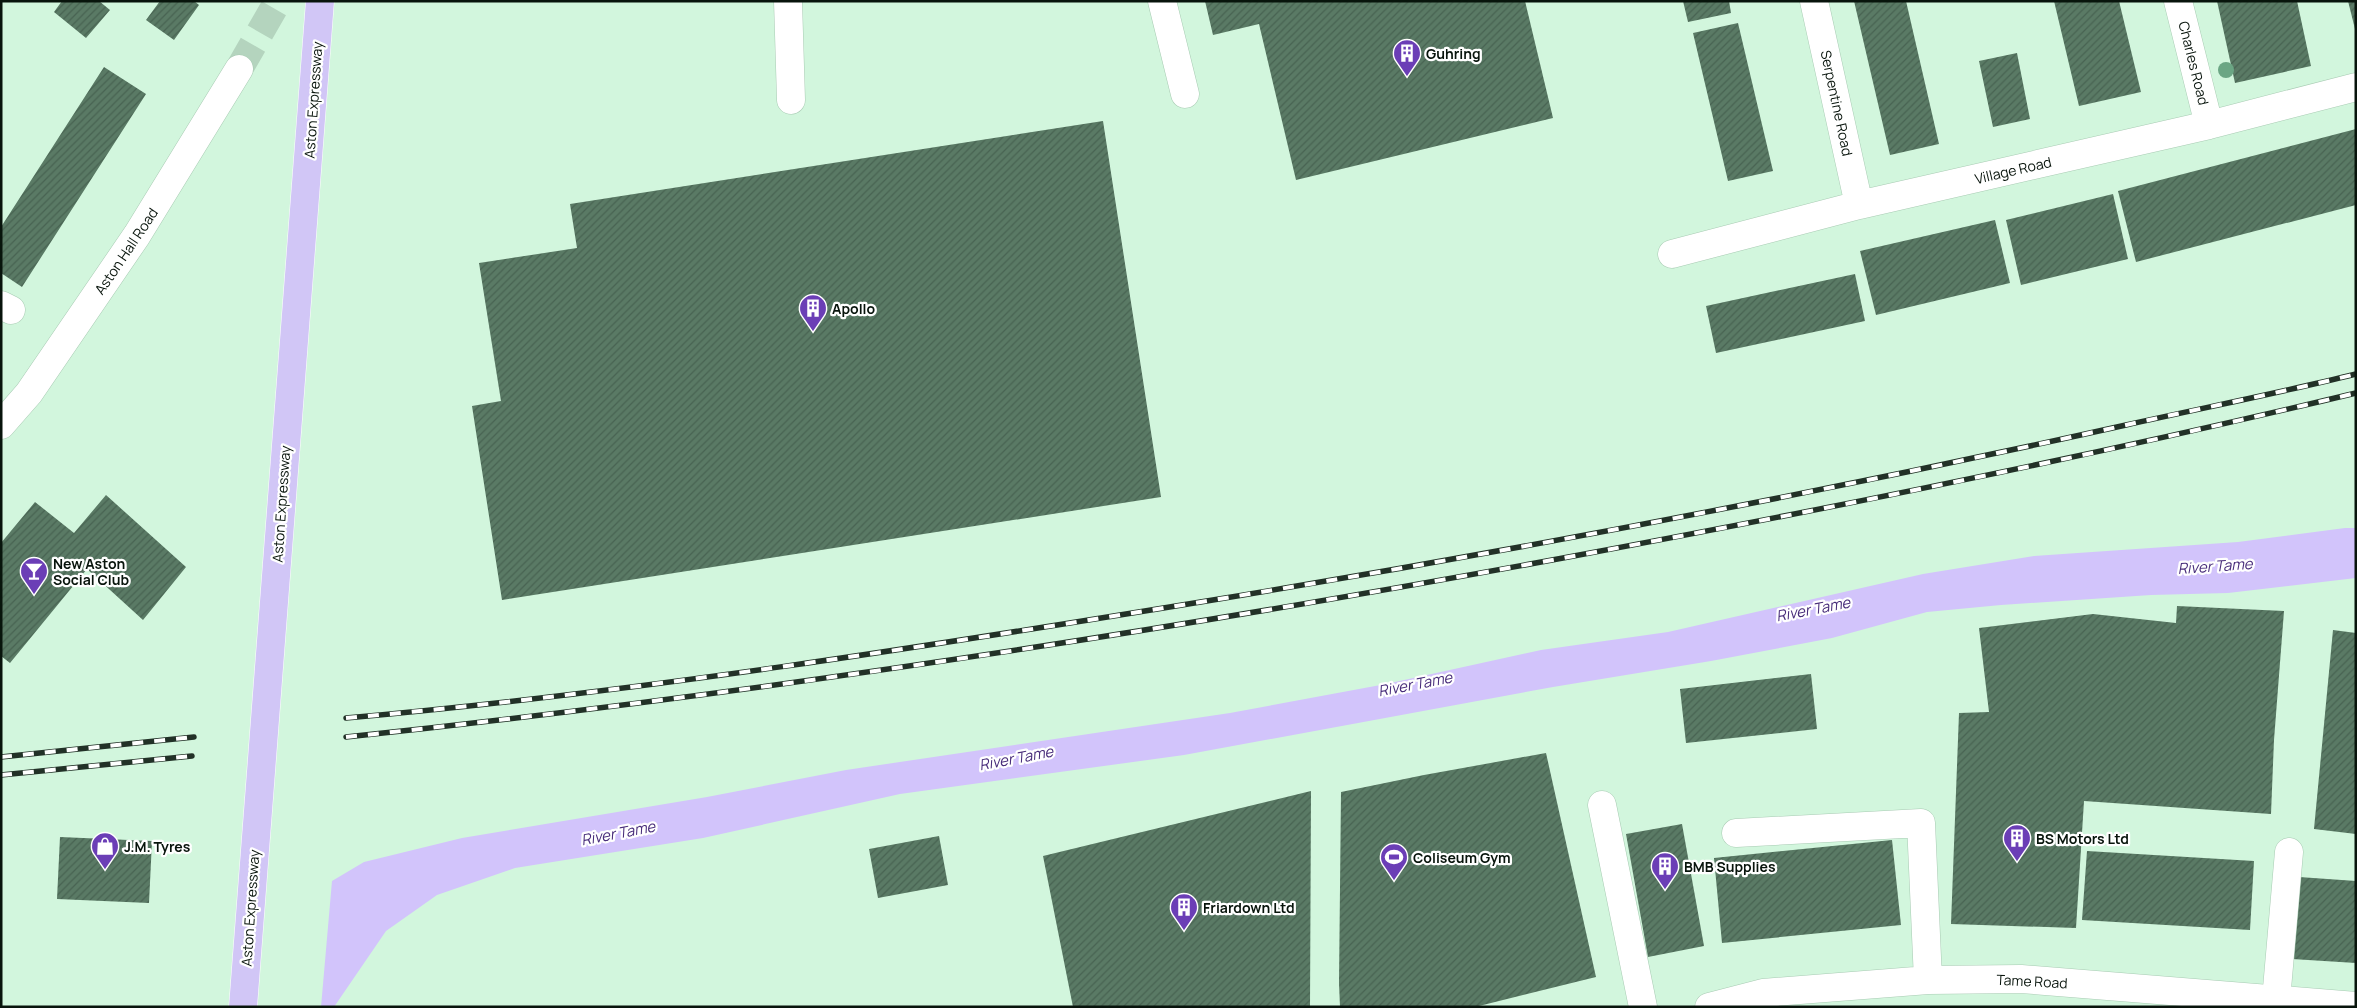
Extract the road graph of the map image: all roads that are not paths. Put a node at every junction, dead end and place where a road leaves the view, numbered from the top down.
1 (320, 1) edge
2 (788, 1) edge
3 (1162, 1) edge
4 (1814, 1) edge
5 (2178, 1) edge
6 (239, 69) tunnel mouth
7 (2356, 87) edge
8 (1185, 94) dead end
9 (791, 100) dead end
10 (2209, 125) junction
11 (1859, 205) junction
12 (1672, 254) dead end
13 (1, 425) edge
14 (1602, 805) dead end
15 (1736, 833) dead end
16 (2289, 852) dead end
17 (1928, 980) junction
18 (2276, 1000) junction
19 (2356, 1006) edge
20 (243, 1007) edge
21 (1643, 1007) edge
22 (1709, 1007) edge

1 - 20 highway, Aston Expressway, bridge
2 - 9 street
3 - 8 street
4 - 11 street, Serpentine Road
5 - 10 street, Charles Road
6 - 13 street, Aston Hall Road
7 - 10 street, Village Road
10 - 11 street, Village Road
11 - 12 street, Village Road
14 - 21 street
15 - 17 street
16 - 18 street
17 - 18 street, Tame Road
17 - 22 street, Tame Road
18 - 19 street, Tame Road

